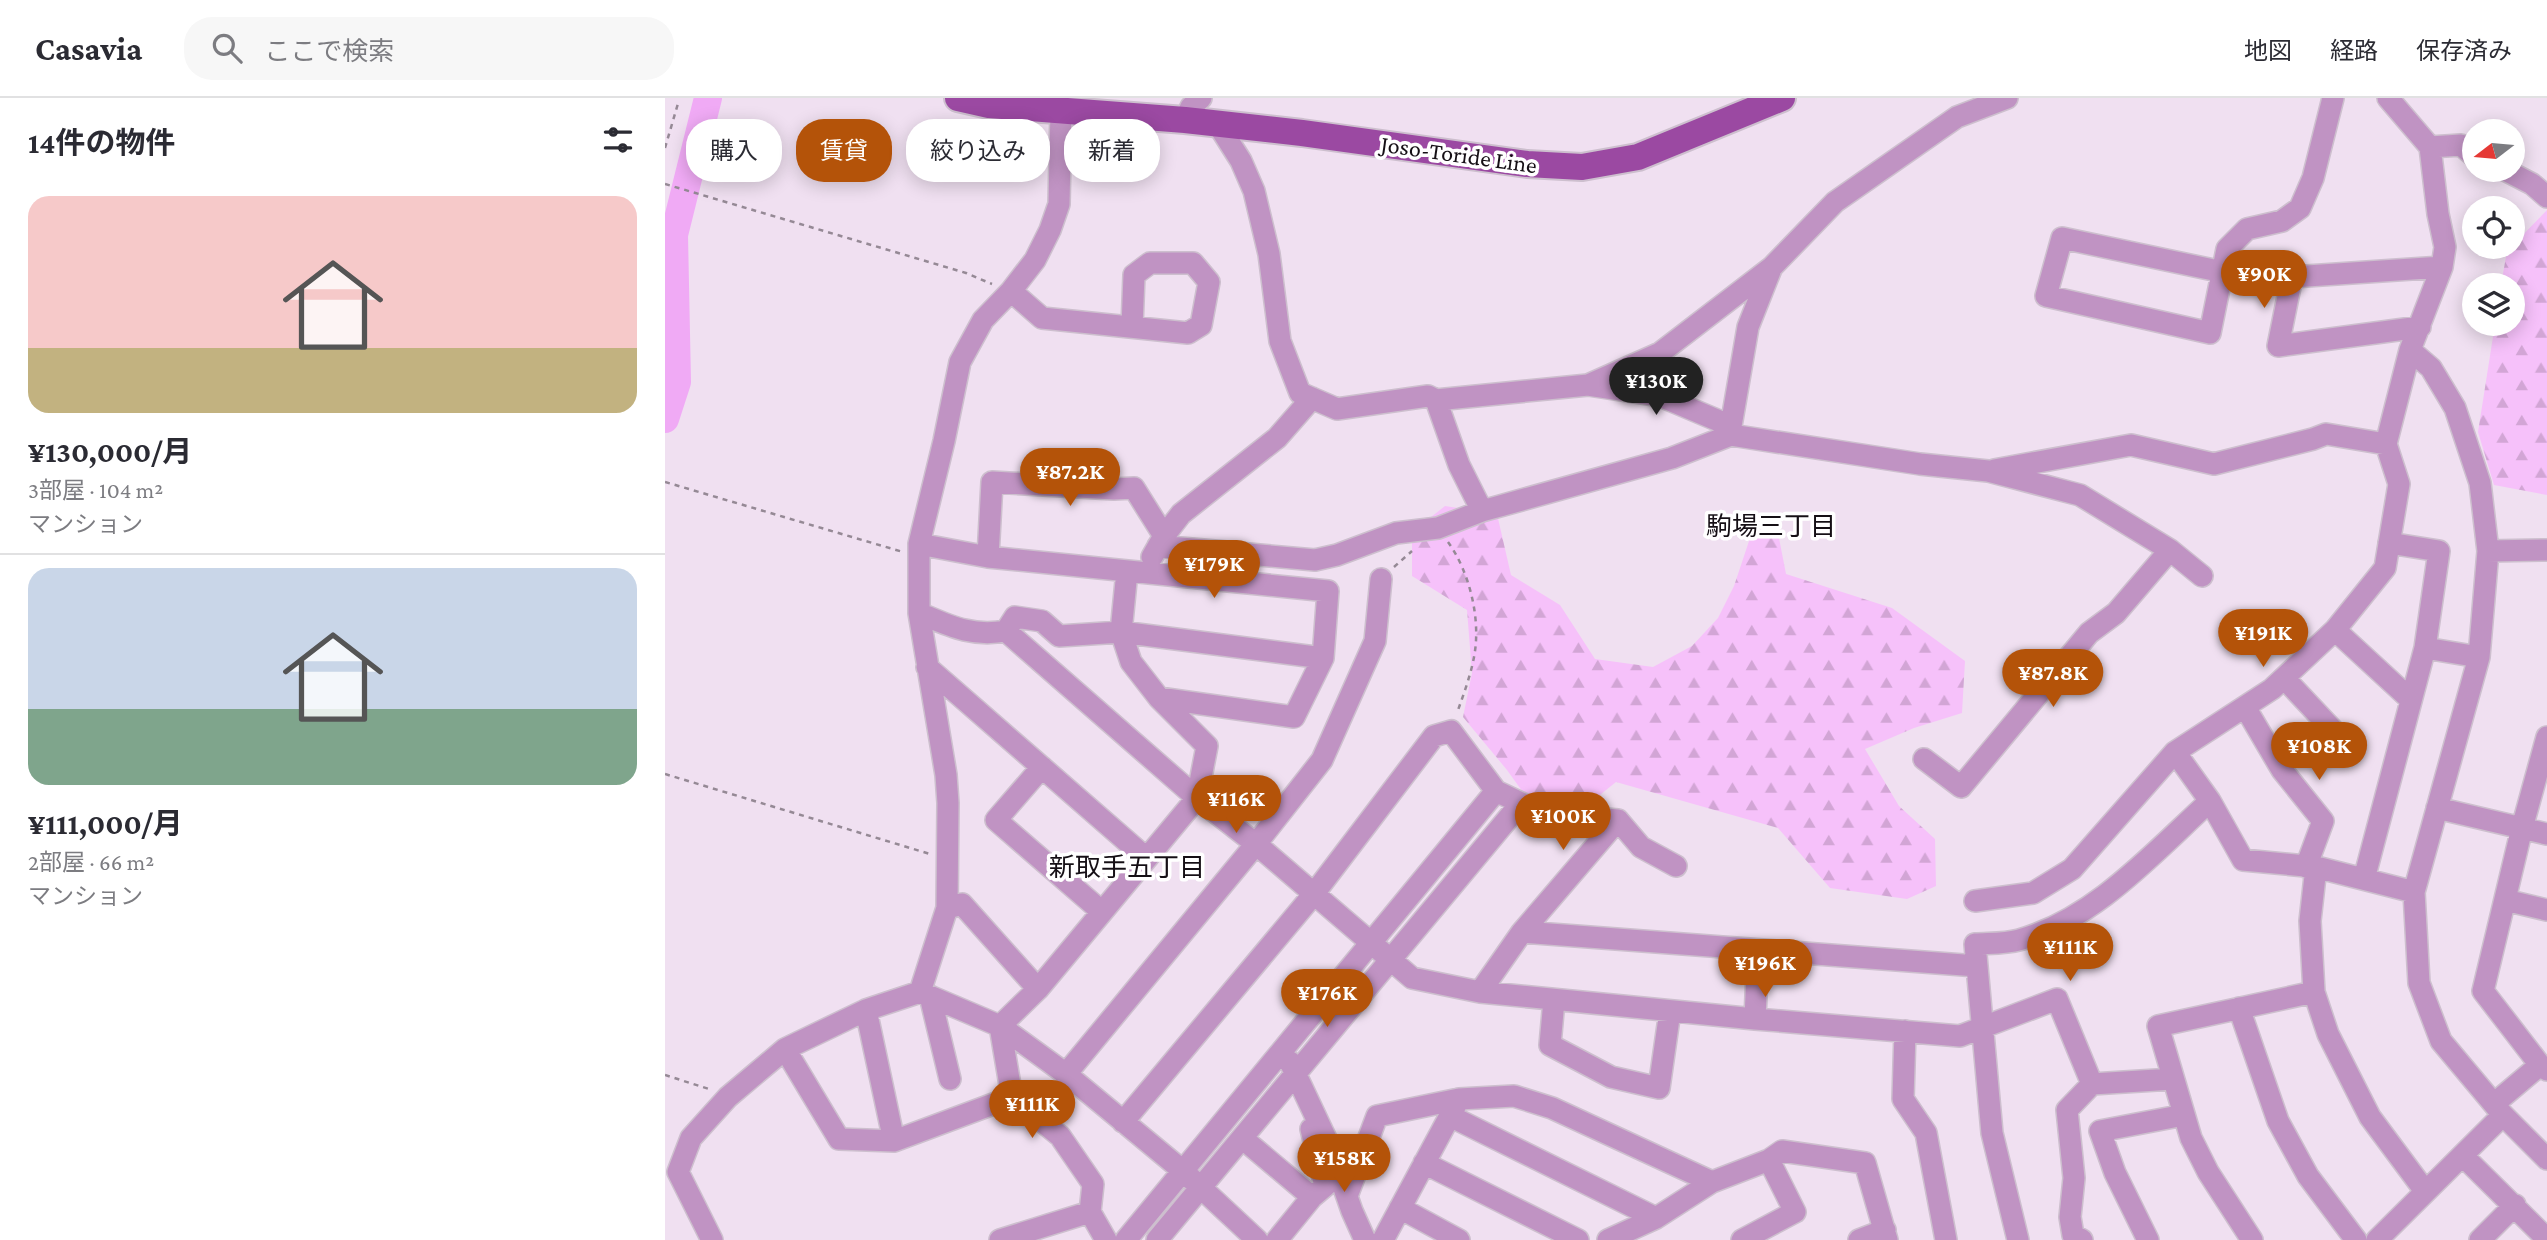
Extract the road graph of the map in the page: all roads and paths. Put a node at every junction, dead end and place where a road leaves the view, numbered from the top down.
1 (958, 98) edge
2 (1201, 98) edge
3 (1782, 98) edge
4 (2007, 98) edge
5 (2333, 98) edge
6 (2388, 98) edge
7 (679, 100) dead end
8 (1061, 110) junction
9 (1141, 116) junction
10 (1185, 120) junction
11 (1217, 123) junction
12 (2462, 146) edge
13 (2430, 147) junction
14 (665, 148) edge
15 (1060, 153) junction
16 (2525, 180) edge
17 (665, 184) edge
18 (2547, 197) edge
19 (1772, 267) junction
20 (2442, 267) junction
21 (2223, 272) junction
22 (1011, 291) junction
23 (1132, 327) dead end
24 (2420, 327) junction
25 (2410, 350) junction
26 (1588, 385) junction
27 (1312, 398) junction
28 (1436, 400) junction
29 (1731, 430) junction
30 (2386, 444) junction
31 (1988, 471) junction
32 (666, 482) edge
33 (1482, 511) junction
34 (1438, 528) junction
35 (1161, 541) junction
36 (2389, 543) junction
37 (920, 549) junction
38 (2170, 550) junction
39 (2547, 550) edge
40 (2487, 551) junction
41 (988, 557) junction
42 (1136, 571) junction
43 (2202, 576) dead end
44 (1381, 579) joint
45 (919, 613) junction
46 (2335, 629) junction
47 (1006, 631) junction
48 (1121, 632) junction
49 (2425, 648) junction
50 (2479, 657) junction
51 (1323, 658) junction
52 (927, 667) junction
53 (2284, 678) junction
54 (1159, 698) junction
55 (2410, 699) junction
56 (2245, 707) junction
57 (1451, 731) junction
58 (2547, 737) edge
59 (2347, 745) dead end
60 (2175, 752) junction
61 (1924, 759) dead end
62 (1042, 767) junction
63 (665, 774) edge
64 (1496, 791) junction
65 (1197, 798) junction
66 (2210, 801) junction
67 (1521, 803) junction
68 (2437, 808) junction
69 (1618, 820) junction
70 (2522, 828) junction
71 (2547, 834) edge
72 (1256, 845) junction
73 (1146, 858) junction
74 (947, 860) junction
75 (1676, 866) dead end
76 (2311, 867) junction
77 (2364, 879) junction
78 (2414, 892) junction
79 (1313, 895) junction
80 (2505, 900) junction
81 (1975, 901) dead end
82 (947, 908) junction
83 (2547, 910) edge
84 (1101, 911) junction
85 (1523, 932) junction
86 (1370, 942) junction
87 (1758, 950) junction
88 (1390, 959) junction
89 (1977, 966) junction
90 (1038, 989) junction
91 (1480, 992) junction
92 (2314, 992) junction
93 (925, 994) junction
94 (1554, 1000) junction
95 (2239, 1008) junction
96 (866, 1010) junction
97 (1670, 1011) junction
98 (1755, 1019) junction
99 (1000, 1026) junction
100 (1981, 1028) junction
101 (1905, 1031) junction
102 (785, 1049) junction
103 (1283, 1049) junction
104 (2543, 1068) edge
105 (1066, 1073) junction
106 (1296, 1073) junction
107 (665, 1075) edge
108 (950, 1079) dead end
109 (2173, 1079) junction
110 (2092, 1084) junction
111 (728, 1097) junction
112 (1012, 1097) junction
113 (1455, 1107) junction
114 (2499, 1109) junction
115 (2184, 1115) junction
116 (1123, 1122) junction
117 (1309, 1124) dead end
118 (1242, 1138) junction
119 (894, 1142) junction
120 (2463, 1156) junction
121 (2547, 1159) edge
122 (1769, 1160) junction
123 (1425, 1163) junction
124 (1183, 1171) junction
125 (1712, 1182) junction
126 (1202, 1189) junction
127 (2425, 1191) junction
128 (1347, 1196) junction
129 (1313, 1197) junction
130 (2515, 1205) junction
131 (1400, 1208) junction
132 (1090, 1212) junction
133 (1656, 1218) junction
134 (1886, 1235) edge
135 (2547, 1239) edge
136 (712, 1240) edge
137 (1000, 1240) edge
138 (1106, 1240) edge
139 (1126, 1240) edge
140 (1157, 1240) edge
141 (1257, 1240) edge
142 (1277, 1240) edge
143 (1366, 1240) edge
144 (1383, 1240) edge
145 (1459, 1240) edge
146 (1578, 1240) edge
147 (1608, 1240) edge
148 (1742, 1240) edge
149 (1859, 1240) edge
150 (1946, 1240) edge
151 (2018, 1240) edge
152 (2082, 1240) edge
153 (2147, 1240) edge
154 (2252, 1240) edge
155 (2356, 1240) edge
156 (2377, 1240) edge
157 (2480, 1240) edge

1 - 8 main road, Joso-Toride Line
2 - 10 street
3 - 11 main road, Joso-Toride Line
4 - 19 street
5 - 21 street
6 - 13 street
7 - 14 path
8 - 9 main road, Joso-Toride Line
8 - 15 street
9 - 10 main road, Joso-Toride Line
9 - 15 street
10 - 11 main road, Joso-Toride Line
11 - 27 street
12 - 13 street
13 - 20 street
15 - 22 street
16 - 18 street
17 - 22 path
19 - 26 street
19 - 29 street
20 - 24 street
20 - 24 street
21 - 21 street
22 - 23 street
22 - 37 street
24 - 25 street
25 - 30 street
25 - 40 street
26 - 28 street
26 - 29 street
27 - 28 street
27 - 35 street
28 - 33 street
29 - 31 street
29 - 33 street
30 - 31 street
30 - 36 street
31 - 38 street
32 - 37 path
33 - 34 street
34 - 35 street
34 - 44 path
34 - 57 path
35 - 41 street
35 - 42 street
36 - 46 street
36 - 49 street
37 - 41 street
37 - 45 street
38 - 43 street
38 - 61 street
39 - 40 street
40 - 50 street
41 - 42 street
42 - 48 street
42 - 51 street
44 - 72 street
45 - 47 street
45 - 52 street
46 - 53 street
46 - 55 street
47 - 48 street
47 - 65 street
48 - 51 street
48 - 54 street
49 - 50 street
49 - 55 street
50 - 68 street
51 - 54 street
52 - 62 street
52 - 74 street
53 - 56 street
53 - 59 street
54 - 65 street
55 - 77 street
56 - 60 street
56 - 76 street
57 - 64 street
57 - 79 street
58 - 70 street
60 - 66 street
60 - 81 street
62 - 73 street
62 - 84 street
63 - 74 path
64 - 67 street
64 - 86 street
65 - 72 street
65 - 73 street
66 - 76 street
66 - 89 street
67 - 69 street
67 - 88 street
68 - 70 street
68 - 78 street
69 - 75 street
69 - 85 street
70 - 71 street
70 - 80 street
72 - 79 street
72 - 105 street
73 - 84 street
74 - 82 street
76 - 77 street
76 - 92 street
77 - 78 street
78 - 114 street
79 - 86 street
79 - 116 street
80 - 83 street
80 - 104 street
82 - 90 street
82 - 93 street
84 - 90 street
85 - 87 street
85 - 91 street
86 - 88 street
86 - 103 street
87 - 89 street
87 - 98 street
88 - 91 street
88 - 106 street
89 - 100 street
90 - 99 street
91 - 94 street
92 - 95 street
92 - 127 street
93 - 96 street
93 - 99 street
93 - 108 street
94 - 97 street
94 - 97 street
95 - 109 street
95 - 155 street
96 - 102 street
96 - 119 street
97 - 98 street
98 - 101 street
99 - 105 street
99 - 112 street
100 - 101 street
100 - 110 street
100 - 151 street
101 - 150 street
102 - 111 street
102 - 119 street
103 - 106 street
103 - 124 street
104 - 114 street
105 - 116 street
106 - 118 street
106 - 128 street
107 - 111 path
109 - 110 street
109 - 115 street
110 - 152 street
111 - 136 street
112 - 119 street
112 - 132 street
113 - 123 street
113 - 125 street
113 - 128 street
113 - 133 street
114 - 120 street
114 - 121 street
115 - 153 street
115 - 154 street
116 - 124 street
117 - 129 street
118 - 126 street
118 - 129 street
120 - 127 street
120 - 130 street
122 - 125 street
122 - 134 street
122 - 148 street
123 - 131 street
123 - 146 street
124 - 126 street
124 - 139 street
125 - 133 street
126 - 140 street
126 - 141 street
127 - 156 street
128 - 143 street
129 - 142 street
130 - 135 street
130 - 157 street
131 - 144 street
131 - 145 street
132 - 137 street
132 - 138 street
133 - 147 street
134 - 149 street

